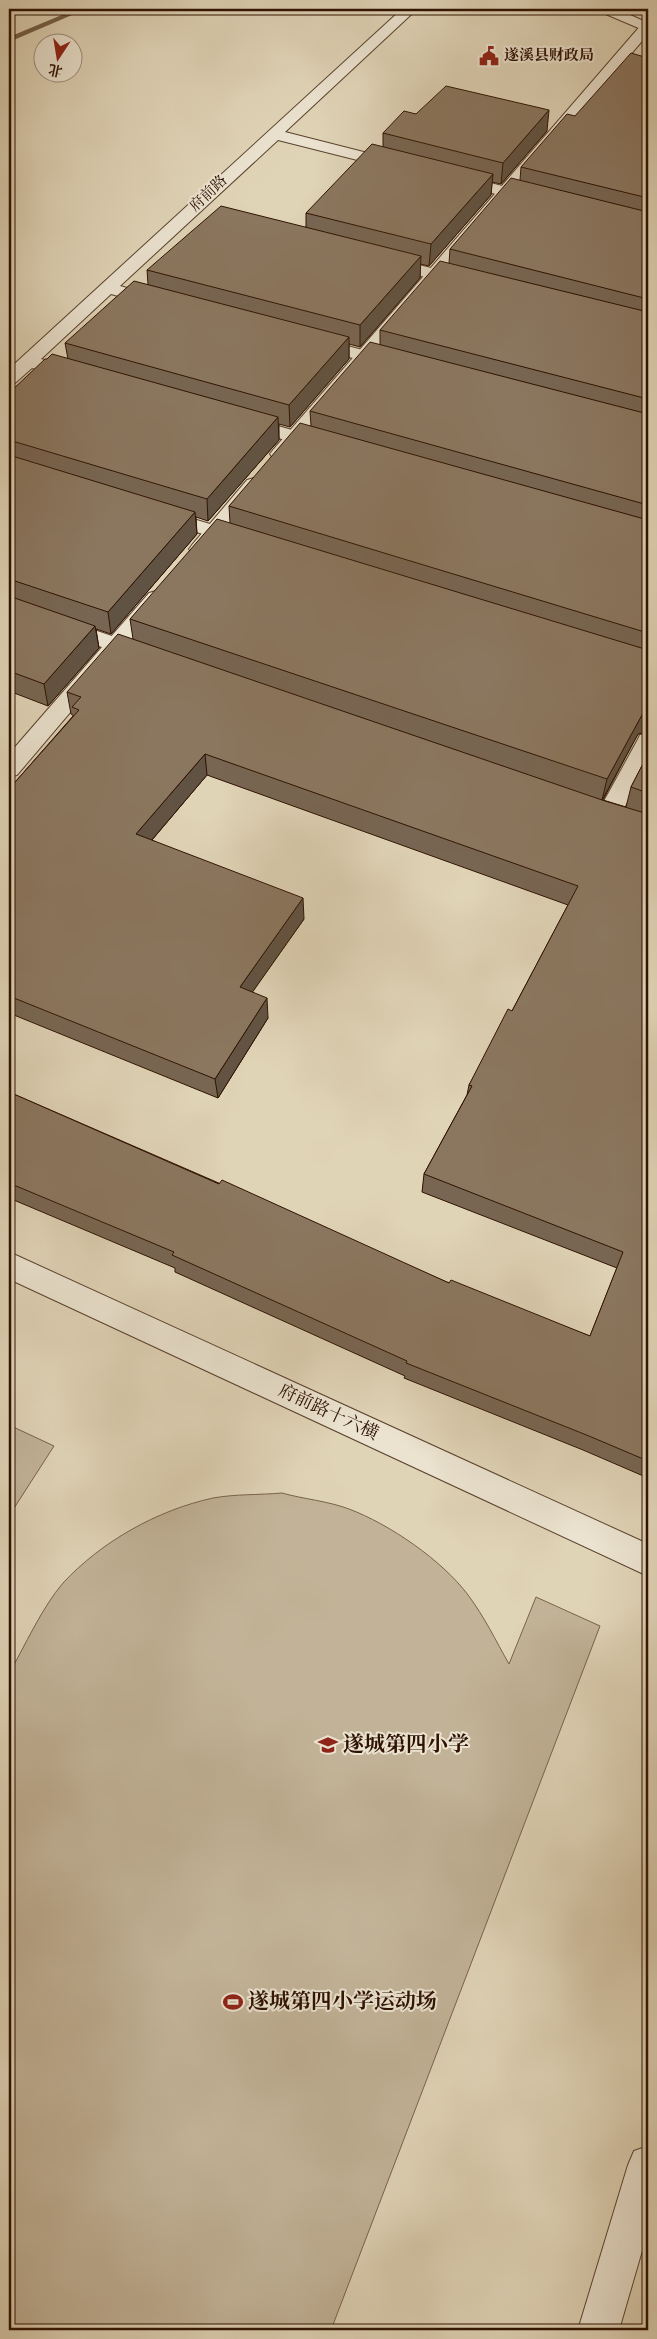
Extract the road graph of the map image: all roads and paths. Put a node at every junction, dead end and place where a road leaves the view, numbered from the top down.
1 (410, 9) edge
2 (606, 9) edge
3 (648, 28) edge
4 (274, 134) junction
5 (409, 168) edge
6 (438, 175) edge
7 (506, 192) junction
8 (553, 204) edge
9 (189, 212) junction
10 (208, 216) edge
11 (369, 257) edge
12 (435, 274) junction
13 (481, 286) edge
14 (107, 288) junction
15 (174, 306) edge
16 (298, 338) edge
17 (364, 356) junction
18 (28, 361) junction
19 (412, 368) edge
20 (9, 379) edge
21 (95, 380) edge
22 (228, 418) edge
23 (295, 436) junction
24 (343, 450) edge
25 (139, 508) edge
26 (214, 531) junction
27 (261, 546) edge
28 (188, 562) edge
29 (168, 584) edge
30 (9, 608) edge
31 (116, 645) junction
32 (162, 660) edge
33 (648, 741) edge
34 (9, 769) edge
35 (633, 822) edge
36 (9, 1265) edge
37 (648, 1560) edge
38 (648, 2165) edge
39 (598, 2330) edge

1 - 4 street, 府前路
2 - 3 street
3 - 7 street
4 - 5 street
4 - 9 street, 府前路
6 - 7 street
7 - 8 street
7 - 12 street
9 - 10 street
9 - 14 street, 府前路
11 - 12 street
12 - 13 street
12 - 17 street
14 - 15 street
14 - 18 street, 府前路
16 - 17 street
17 - 19 street
17 - 23 street
18 - 20 street, 府前路
18 - 21 street
22 - 23 street
23 - 24 street
23 - 26 street
25 - 26 street
26 - 27 street
26 - 28 street
29 - 31 street
30 - 31 street
31 - 32 street
31 - 34 street
33 - 35 street
36 - 37 street, 府前路十六横
38 - 39 street

